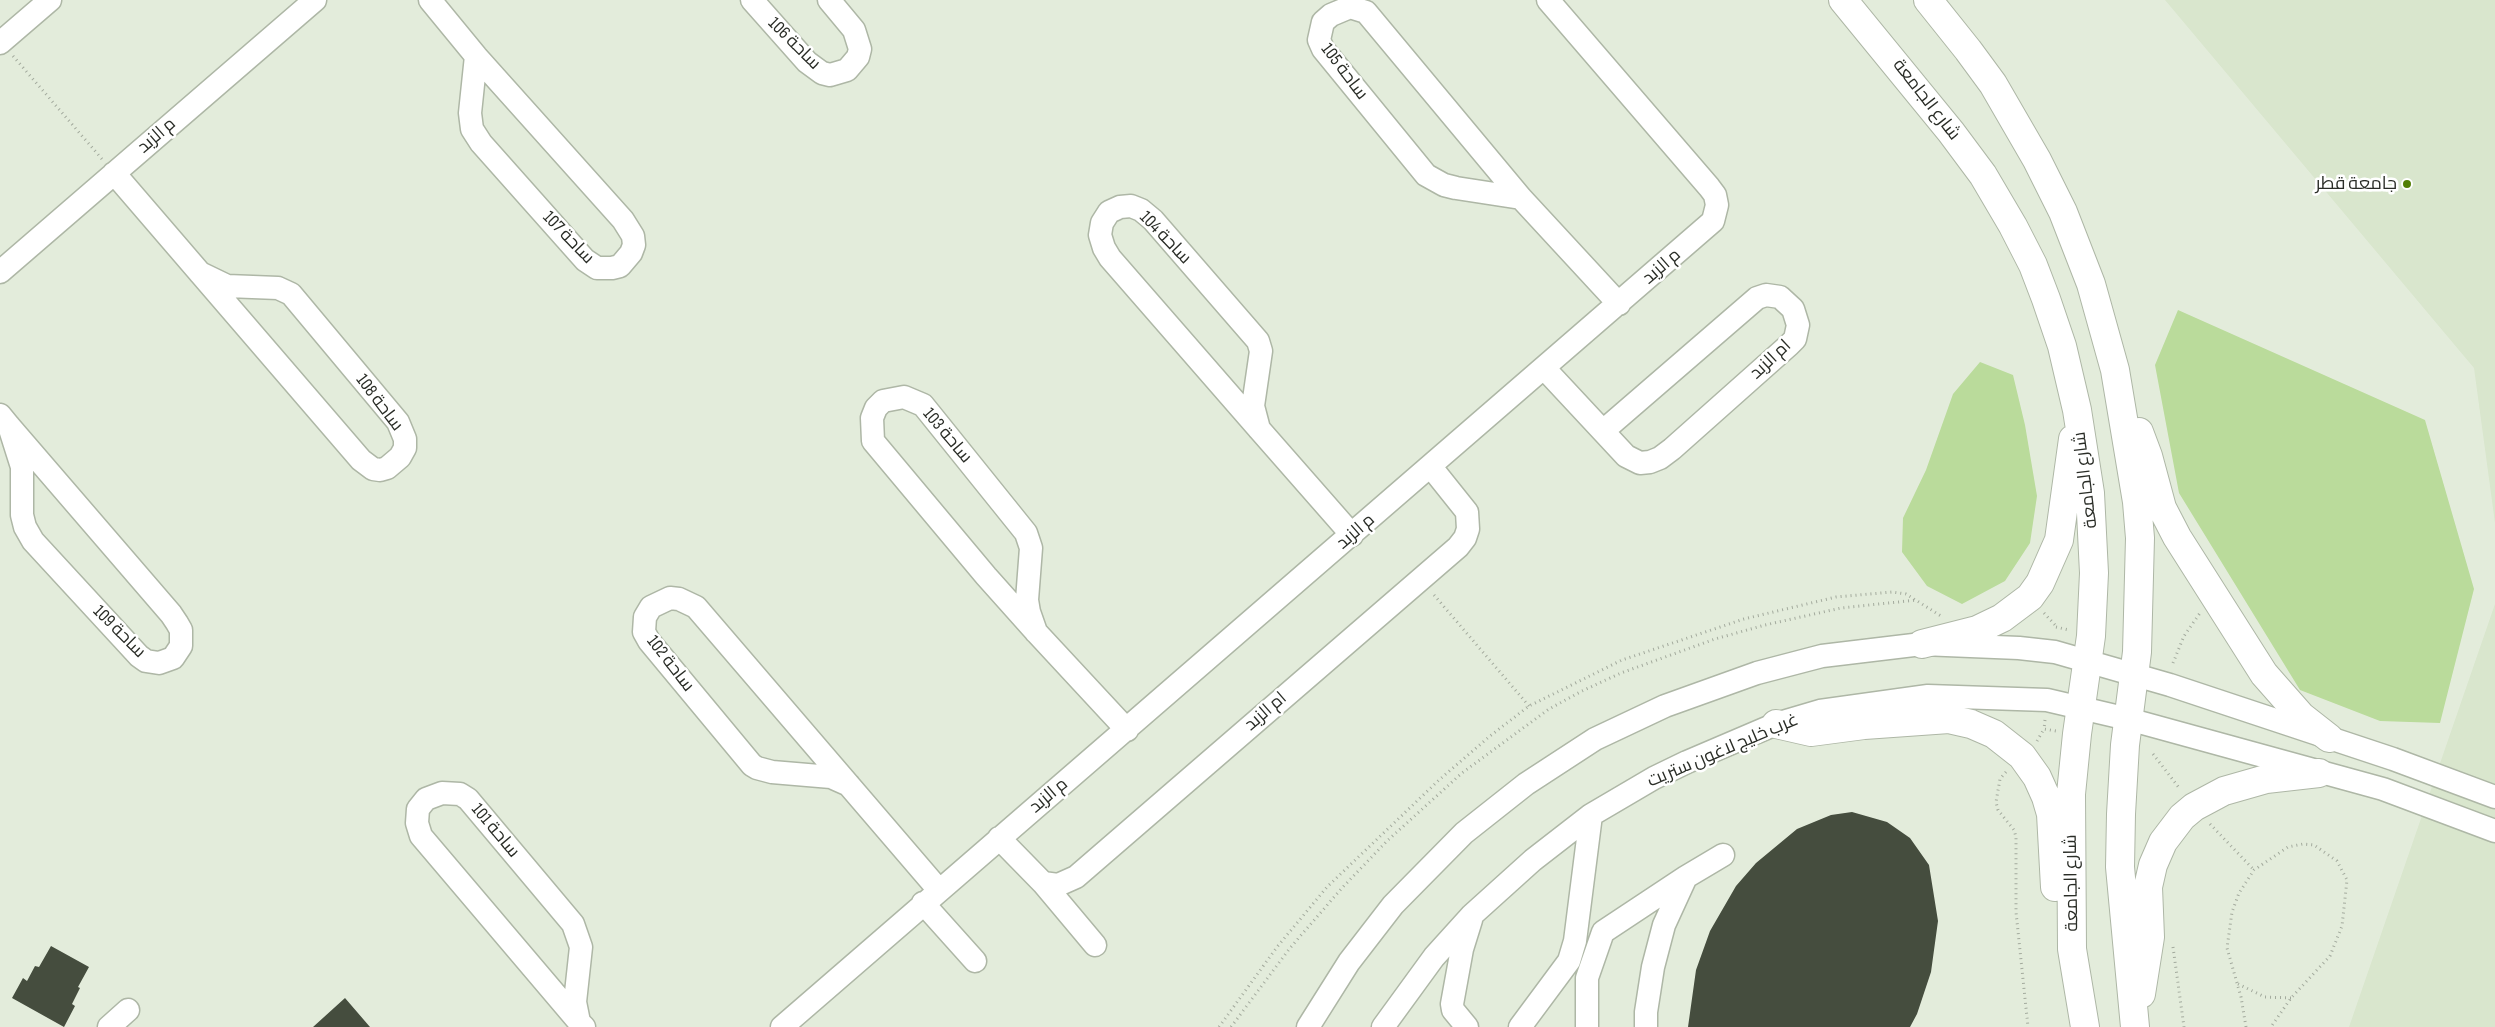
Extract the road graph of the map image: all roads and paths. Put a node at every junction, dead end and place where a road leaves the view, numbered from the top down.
1 (50, 0) edge
2 (315, 0) edge
3 (430, 0) edge
4 (752, 0) edge
5 (829, 0) edge
6 (1548, 0) edge
7 (1843, 0) edge
8 (1928, 0) edge
9 (1, 43) edge
10 (476, 56) junction
11 (114, 173) junction
12 (1521, 198) junction
13 (0, 272) edge
14 (200, 273) junction
15 (1619, 304) junction
16 (1544, 368) junction
17 (2122, 406) junction
18 (2077, 410) junction
19 (5, 420) edge
20 (1259, 429) junction
21 (1602, 431) junction
22 (1430, 467) junction
23 (1352, 535) junction
24 (1421, 579) junction
25 (2216, 598) junction
26 (1918, 600) dead end
27 (1036, 632) junction
28 (1922, 644) junction
29 (2089, 660) junction
30 (2173, 663) dead end
31 (2134, 674) junction
32 (1530, 706) junction
33 (2081, 706) junction
34 (2128, 719) junction
35 (1776, 724) junction
36 (2044, 729) dead end
37 (1127, 730) junction
38 (2329, 738) junction
39 (2152, 754) dead end
40 (2022, 756) junction
41 (2319, 773) junction
42 (2434, 774) junction
43 (849, 785) junction
44 (2495, 797) edge
45 (2423, 804) junction
46 (2194, 807) junction
47 (1591, 815) junction
48 (2495, 831) edge
49 (999, 838) junction
50 (1723, 855) dead end
51 (2254, 870) junction
52 (1686, 877) junction
53 (1043, 883) junction
54 (931, 896) junction
55 (1629, 913) junction
56 (1472, 915) junction
57 (1664, 925) junction
58 (2173, 944) dead end
59 (1095, 945) dead end
60 (2072, 949) junction
61 (975, 961) dead end
62 (2236, 983) junction
63 (2291, 998) junction
64 (128, 1010) dead end
65 (2134, 1021) edge
66 (581, 1024) edge
67 (109, 1027) edge
68 (782, 1027) edge
69 (1219, 1027) edge
70 (1308, 1027) edge
71 (1383, 1027) edge
72 (1467, 1027) edge
73 (1520, 1027) edge
74 (1587, 1027) edge
75 (1646, 1027) edge
76 (2028, 1027) edge
77 (2084, 1027) edge
78 (2184, 1027) edge
79 (2246, 1027) edge
80 (2271, 1027) edge

1 - 9 street
2 - 11 street, م الزبد
3 - 10 street, ساحة 107
4 - 5 street, ساحة 106
6 - 15 street, م الزبد
7 - 18 main road, شارع الجامعة
8 - 17 main road
9 - 11 path
10 - 10 street, ساحة 107
11 - 13 street, م الزبد
11 - 14 street, ساحة 108
12 - 12 street, ساحة 105
12 - 15 street, ساحة 105
14 - 14 street, ساحة 108
15 - 16 street, م الزبد
16 - 21 street, ام الزبد
16 - 22 street, م الزبد
17 - 25 main road
17 - 31 main road
18 - 28 main road
18 - 29 main road, شارع الجامعة
19 - 19 street, ساحة 109
20 - 20 street, ساحة 104
20 - 23 street, ساحة 104
21 - 21 street, ام الزبد
22 - 23 street, م الزبد
22 - 24 street, ام الزبد
23 - 37 street, م الزبد
24 - 32 path
24 - 53 street, ام الزبد
25 - 30 path
25 - 38 main road
26 - 32 path
27 - 27 street, ساحة 103
27 - 37 street, ساحة 103
28 - 29 street
28 - 70 street
29 - 31 street
29 - 33 main road, شارع الجامعة
31 - 34 main road
31 - 38 street
32 - 69 path
33 - 34 street, غرب خليج لاغون ستريت
33 - 35 street, غرب خليج لاغون ستريت
33 - 60 main road, شارع الجامعة
34 - 41 street, غرب خليج لاغون ستريت
34 - 65 main road
35 - 40 main road
35 - 47 street, غرب خليج لاغون ستريت
36 - 40 path
37 - 49 street, م الزبد
38 - 42 street
39 - 46 path
40 - 60 main road
40 - 76 path
41 - 45 street, غرب خليج لاغون ستريت
41 - 46 main road
42 - 44 street
42 - 45 street
43 - 43 street, ساحة 102
43 - 54 street, ساحة 102
45 - 48 street, غرب خليج لاغون ستريت
46 - 51 path
46 - 65 main road
47 - 56 street, غرب خليج لاغون ستريت
47 - 73 street
49 - 53 street
49 - 54 street, م الزبد
50 - 52 street
51 - 62 path
51 - 63 path
52 - 55 street
52 - 57 street
53 - 59 street
54 - 61 street, ساحة 102
54 - 68 street, م الزبد
55 - 57 street
55 - 74 street
56 - 71 street, غرب خليج لاغون ستريت
56 - 72 street
57 - 75 street
58 - 78 path
60 - 77 main road, شارع الجامعة
62 - 63 path
62 - 79 path
63 - 80 path
64 - 67 street
66 - 66 street, ساحة 101

